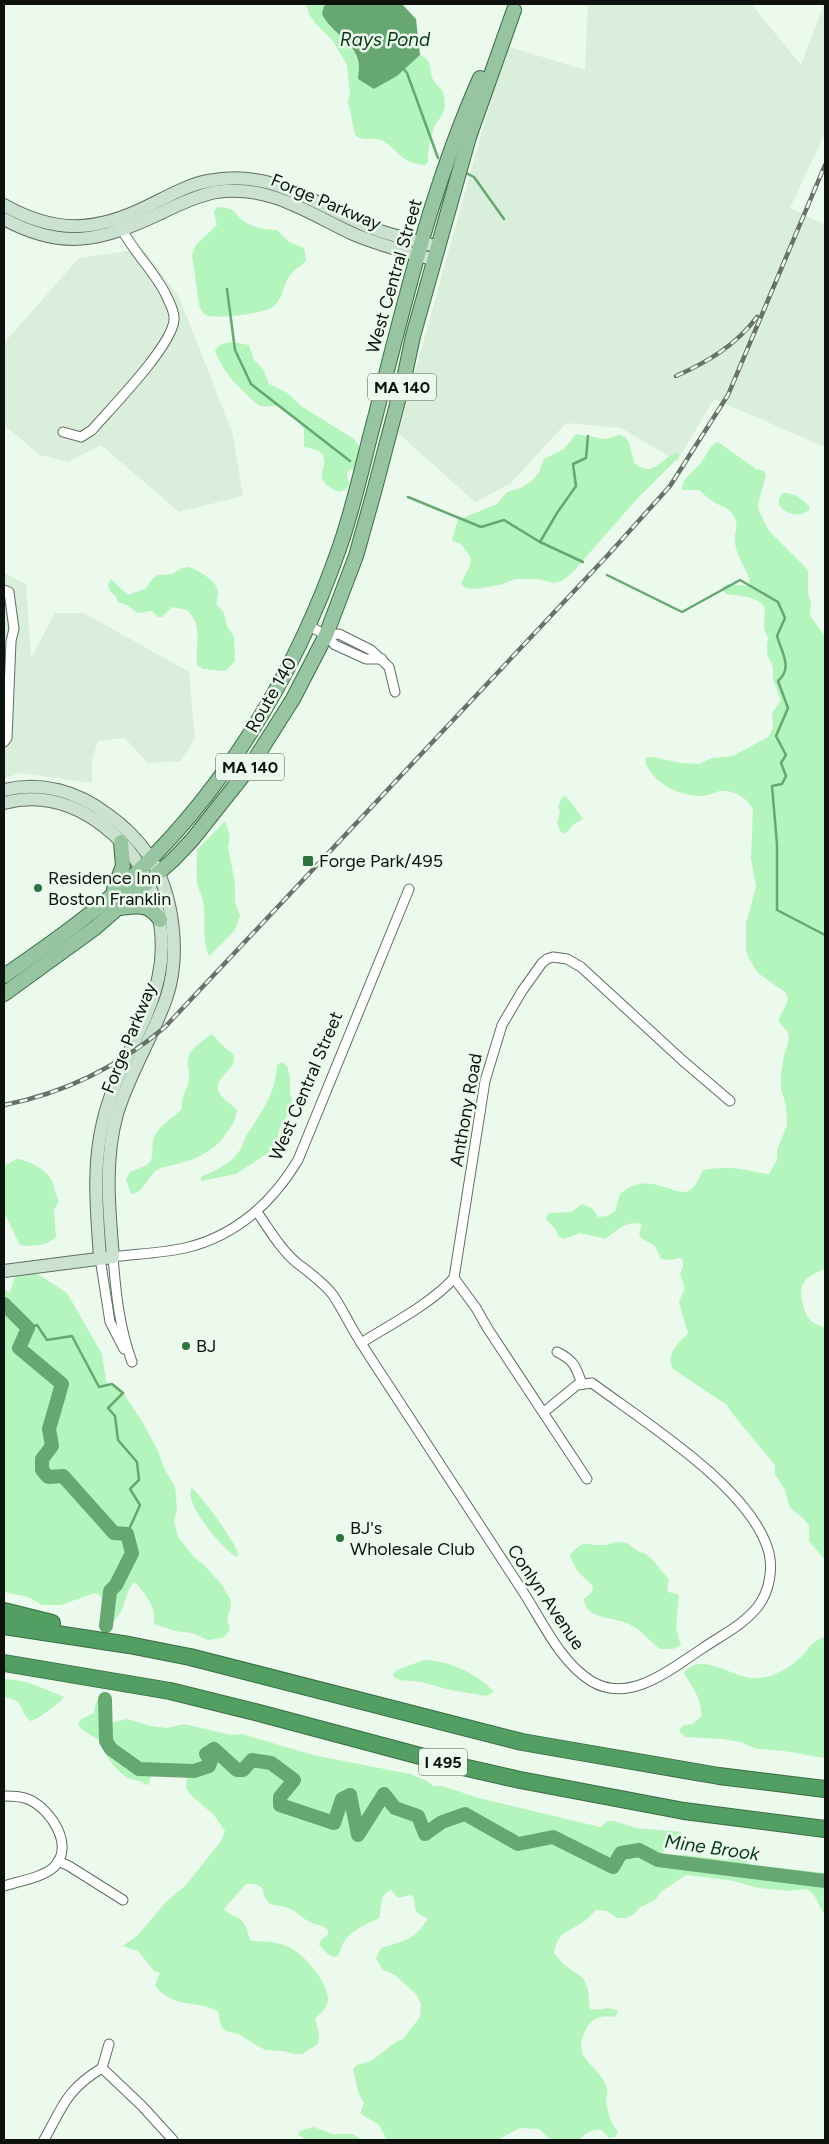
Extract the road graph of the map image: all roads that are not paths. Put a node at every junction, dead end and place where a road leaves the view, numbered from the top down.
1 (516, 7) edge
2 (4, 205) edge
3 (4, 219) edge
4 (119, 225) junction
5 (419, 248) junction
6 (436, 253) junction
7 (63, 432) dead end
8 (4, 590) edge
9 (309, 626) junction
10 (4, 631) edge
11 (326, 635) junction
12 (11, 641) junction
13 (395, 692) dead end
14 (5, 740) edge
15 (4, 790) edge
16 (4, 803) edge
17 (122, 842) junction
18 (146, 863) junction
19 (153, 877) junction
20 (409, 889) dead end
21 (110, 897) junction
22 (119, 908) junction
23 (160, 920) junction
24 (4, 976) edge
25 (4, 994) edge
26 (730, 1101) dead end
27 (257, 1212) junction
28 (107, 1258) junction
29 (4, 1270) edge
30 (454, 1278) junction
31 (361, 1343) junction
32 (557, 1352) dead end
33 (582, 1384) junction
34 (544, 1412) junction
35 (587, 1479) dead end
36 (4, 1611) edge
37 (4, 1626) edge
38 (129, 1644) junction
39 (4, 1664) edge
40 (825, 1789) edge
41 (4, 1796) edge
42 (825, 1829) edge
43 (58, 1861) junction
44 (4, 1886) edge
45 (123, 1900) dead end
46 (109, 2044) dead end
47 (102, 2068) junction
48 (44, 2140) edge
49 (173, 2140) edge

1 - 5 main road, West Central Street / MA 140
1 - 6 main road, West Central Street / MA 140
2 - 4 street, Forge Parkway
3 - 4 street, Forge Parkway
4 - 5 street, Forge Parkway
4 - 7 street
5 - 6 street, Forge Parkway
5 - 9 main road, West Central Street / MA 140
6 - 11 main road, West Central Street / MA 140
8 - 12 street
9 - 11 street
9 - 18 main road, Route 140 / MA 140
10 - 12 street
11 - 13 street
11 - 19 main road, Route 140 / MA 140
12 - 14 street
15 - 18 street, Forge Parkway
16 - 17 street, Forge Parkway
17 - 18 street, Forge Parkway
17 - 21 main road
18 - 19 street, Forge Parkway
18 - 21 main road, Route 140 / MA 140
19 - 22 main road, Route 140 / MA 140
19 - 23 street, Forge Parkway
19 - 28 street, Forge Parkway
20 - 27 street, West Central Street
21 - 24 main road, Route 140 / MA 140
22 - 23 main road
22 - 25 main road, Route 140 / MA 140
23 - 28 street, Forge Parkway
26 - 30 street, Anthony Road
27 - 28 street, West Central Street
27 - 31 street, Conlyn Avenue
28 - 28 street
28 - 29 street, West Central Street
30 - 31 street
30 - 34 street
31 - 33 street, Conlyn Avenue
32 - 33 street
33 - 34 street
34 - 35 street
36 - 38 highway
37 - 38 highway, I 495
38 - 40 highway, I 495
39 - 42 highway, I 495
41 - 43 street
43 - 44 street
43 - 45 street
46 - 47 street
47 - 48 street
47 - 49 street

